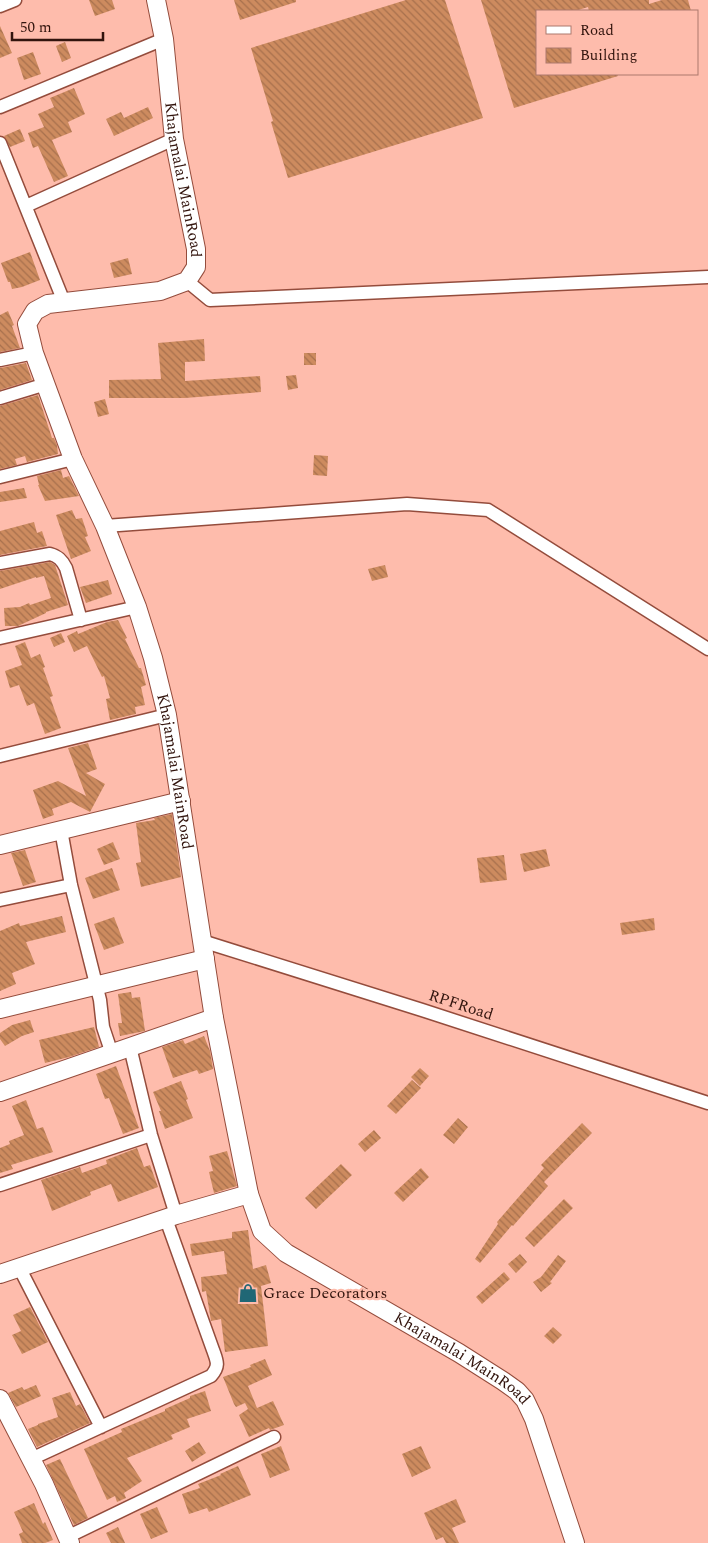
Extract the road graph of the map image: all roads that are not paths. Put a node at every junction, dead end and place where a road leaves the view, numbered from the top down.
1 (15, 0) edge
2 (156, 0) edge
3 (0, 6) edge
4 (164, 39) junction
5 (0, 107) edge
6 (174, 139) junction
7 (0, 143) edge
8 (26, 206) junction
9 (708, 277) edge
10 (187, 281) junction
11 (64, 302) junction
12 (34, 353) junction
13 (0, 360) edge
14 (46, 384) junction
15 (0, 398) edge
16 (73, 459) junction
17 (0, 477) edge
18 (105, 526) junction
19 (0, 563) edge
20 (137, 607) junction
21 (81, 620) junction
22 (0, 638) edge
23 (708, 649) edge
24 (167, 715) junction
25 (0, 756) edge
26 (181, 801) junction
27 (61, 830) junction
28 (0, 844) edge
29 (71, 885) junction
30 (0, 900) edge
31 (202, 941) junction
32 (205, 959) junction
33 (96, 986) junction
34 (0, 1009) edge
35 (214, 1018) junction
36 (130, 1047) junction
37 (112, 1054) junction
38 (0, 1092) edge
39 (708, 1103) edge
40 (151, 1135) junction
41 (0, 1185) edge
42 (249, 1194) junction
43 (171, 1217) junction
44 (19, 1268) junction
45 (0, 1274) edge
46 (0, 1399) edge
47 (101, 1427) junction
48 (274, 1437) dead end
49 (31, 1459) junction
50 (69, 1540) edge
51 (576, 1543) edge

1 - 3 street
2 - 4 main road, Khajamalai MainRoad
4 - 5 street
4 - 6 main road, Khajamalai MainRoad
6 - 8 street
6 - 10 main road, Khajamalai MainRoad
7 - 8 street
8 - 11 street
9 - 10 street
10 - 11 main road, Khajamalai MainRoad
11 - 12 main road, Khajamalai MainRoad
12 - 13 street
12 - 14 main road, Khajamalai MainRoad
14 - 15 street
14 - 16 main road, Khajamalai MainRoad
16 - 17 street
16 - 18 main road, Khajamalai MainRoad
18 - 20 main road, Khajamalai MainRoad
18 - 23 street
19 - 21 street
20 - 21 street
20 - 24 main road, Khajamalai MainRoad
21 - 22 street
24 - 25 street
24 - 26 main road, Khajamalai MainRoad
26 - 27 main road
26 - 31 main road, Khajamalai MainRoad
27 - 28 main road
27 - 29 street
29 - 30 street
29 - 33 street
31 - 32 main road, Khajamalai MainRoad
31 - 39 street, RPFRoad
32 - 33 main road
32 - 35 main road, Khajamalai MainRoad
33 - 34 main road
33 - 37 street
35 - 36 main road
35 - 42 main road, Khajamalai MainRoad
36 - 37 main road
36 - 40 street
37 - 38 main road
40 - 41 street
40 - 43 street
42 - 43 main road
42 - 51 main road, Khajamalai MainRoad
43 - 44 main road
43 - 47 street
44 - 45 main road
44 - 47 street
46 - 49 main road
47 - 49 street
48 - 50 street
49 - 50 main road

